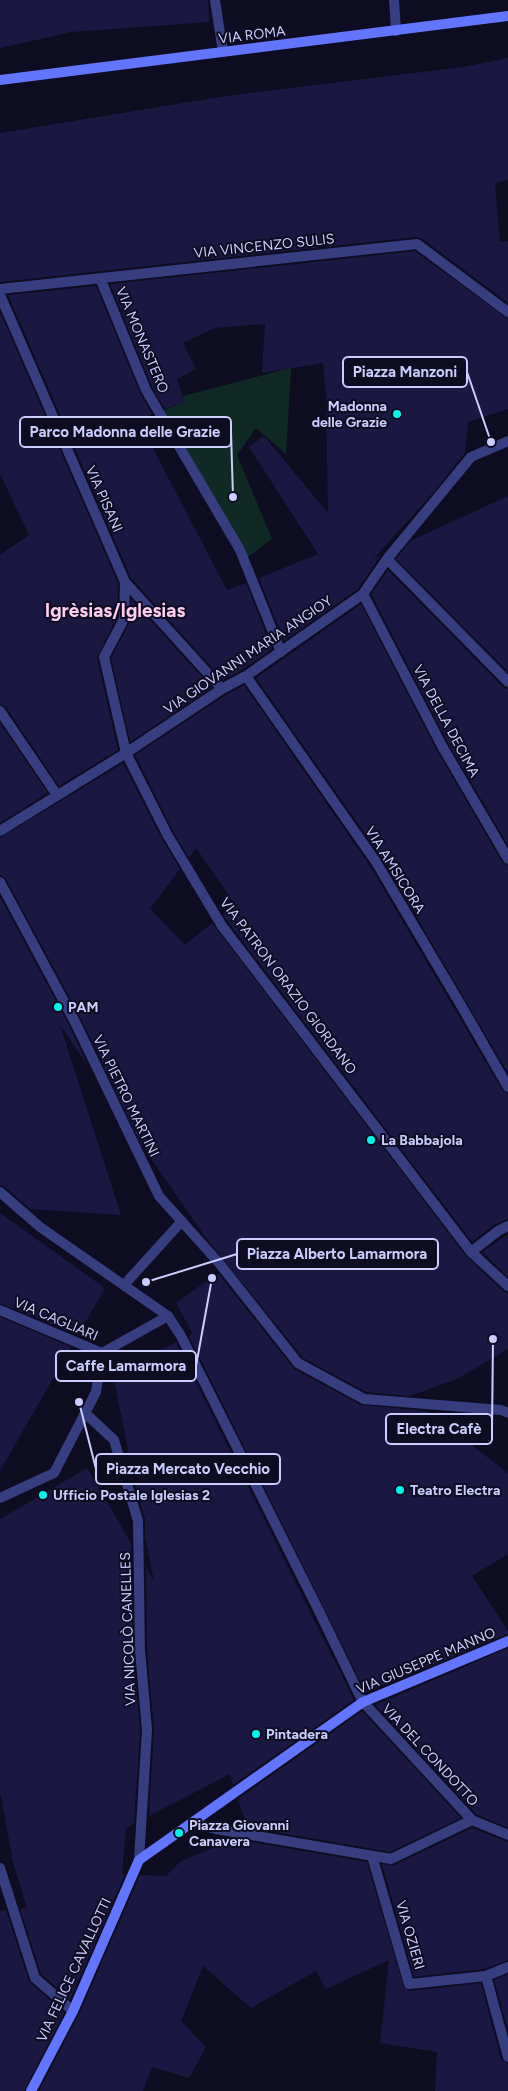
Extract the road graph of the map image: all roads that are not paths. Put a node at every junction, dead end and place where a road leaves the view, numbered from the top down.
1 (215, 0) edge
2 (394, 0) edge
3 (508, 16) edge
4 (396, 31) junction
5 (222, 52) junction
6 (0, 80) edge
7 (100, 278) junction
8 (0, 289) edge
9 (0, 295) edge
10 (508, 312) edge
11 (508, 441) edge
12 (387, 559) junction
13 (125, 582) junction
14 (363, 594) junction
15 (281, 652) junction
16 (246, 676) junction
17 (508, 682) edge
18 (222, 688) junction
19 (0, 711) edge
20 (126, 753) junction
21 (56, 795) junction
22 (0, 831) edge
23 (508, 860) edge
24 (0, 882) edge
25 (508, 1087) edge
26 (0, 1192) edge
27 (182, 1221) junction
28 (508, 1226) edge
29 (471, 1252) junction
30 (124, 1285) junction
31 (508, 1286) edge
32 (0, 1310) edge
33 (168, 1316) junction
34 (102, 1353) junction
35 (506, 1409) edge
36 (85, 1413) junction
37 (0, 1498) edge
38 (508, 1641) edge
39 (362, 1702) junction
40 (472, 1820) junction
41 (193, 1823) junction
42 (508, 1835) edge
43 (372, 1856) junction
44 (139, 1860) junction
45 (0, 1868) edge
46 (508, 1967) edge
47 (486, 1976) junction
48 (73, 2010) junction
49 (508, 2057) edge
50 (31, 2091) edge

1 - 5 street
2 - 4 street
3 - 4 main road, VIA ROMA
4 - 5 main road, VIA ROMA
5 - 6 main road, VIA ROMA
7 - 8 street, VIA VINCENZO SULIS
7 - 10 street, VIA VINCENZO SULIS
7 - 15 street, VIA MONASTERO
9 - 13 street, VIA PISANI
11 - 12 street, VIA GIOVANNI MARIA ANGIOY
12 - 14 street, VIA GIOVANNI MARIA ANGIOY
12 - 17 street
13 - 18 street, VIA PISANI
13 - 20 street, VIA PATRON ORAZIO GIORDANO
14 - 15 street, VIA GIOVANNI MARIA ANGIOY
14 - 23 street, VIA DELLA DECIMA
15 - 16 street, VIA GIOVANNI MARIA ANGIOY
16 - 18 street, VIA GIOVANNI MARIA ANGIOY
16 - 25 street, VIA AMSICORA
18 - 20 street, VIA GIOVANNI MARIA ANGIOY
19 - 21 street
20 - 21 street, VIA GIOVANNI MARIA ANGIOY
20 - 29 street, VIA PATRON ORAZIO GIORDANO
21 - 22 street, VIA GIOVANNI MARIA ANGIOY
24 - 27 street, VIA PIETRO MARTINI
26 - 30 street
27 - 30 street
27 - 35 street, VIA PIETRO MARTINI
28 - 29 street
29 - 31 street, VIA PATRON ORAZIO GIORDANO
30 - 33 street
32 - 34 street, VIA CAGLIARI
33 - 34 street
33 - 39 street, VIA DEL CONDOTTO
34 - 36 street
36 - 37 street
36 - 44 street, VIA NICOLÒ CANELLES
38 - 39 main road, VIA GIUSEPPE MANNO
39 - 40 street, VIA DEL CONDOTTO
39 - 41 main road, VIA GIUSEPPE MANNO
40 - 42 street, VIA DEL CONDOTTO
40 - 43 street
41 - 43 street
41 - 44 main road
43 - 47 street, VIA OZIERI
44 - 48 main road, VIA FELICE CAVALLOTTI
45 - 48 street
46 - 47 street, VIA OZIERI
47 - 49 street
48 - 50 main road, VIA FELICE CAVALLOTTI

